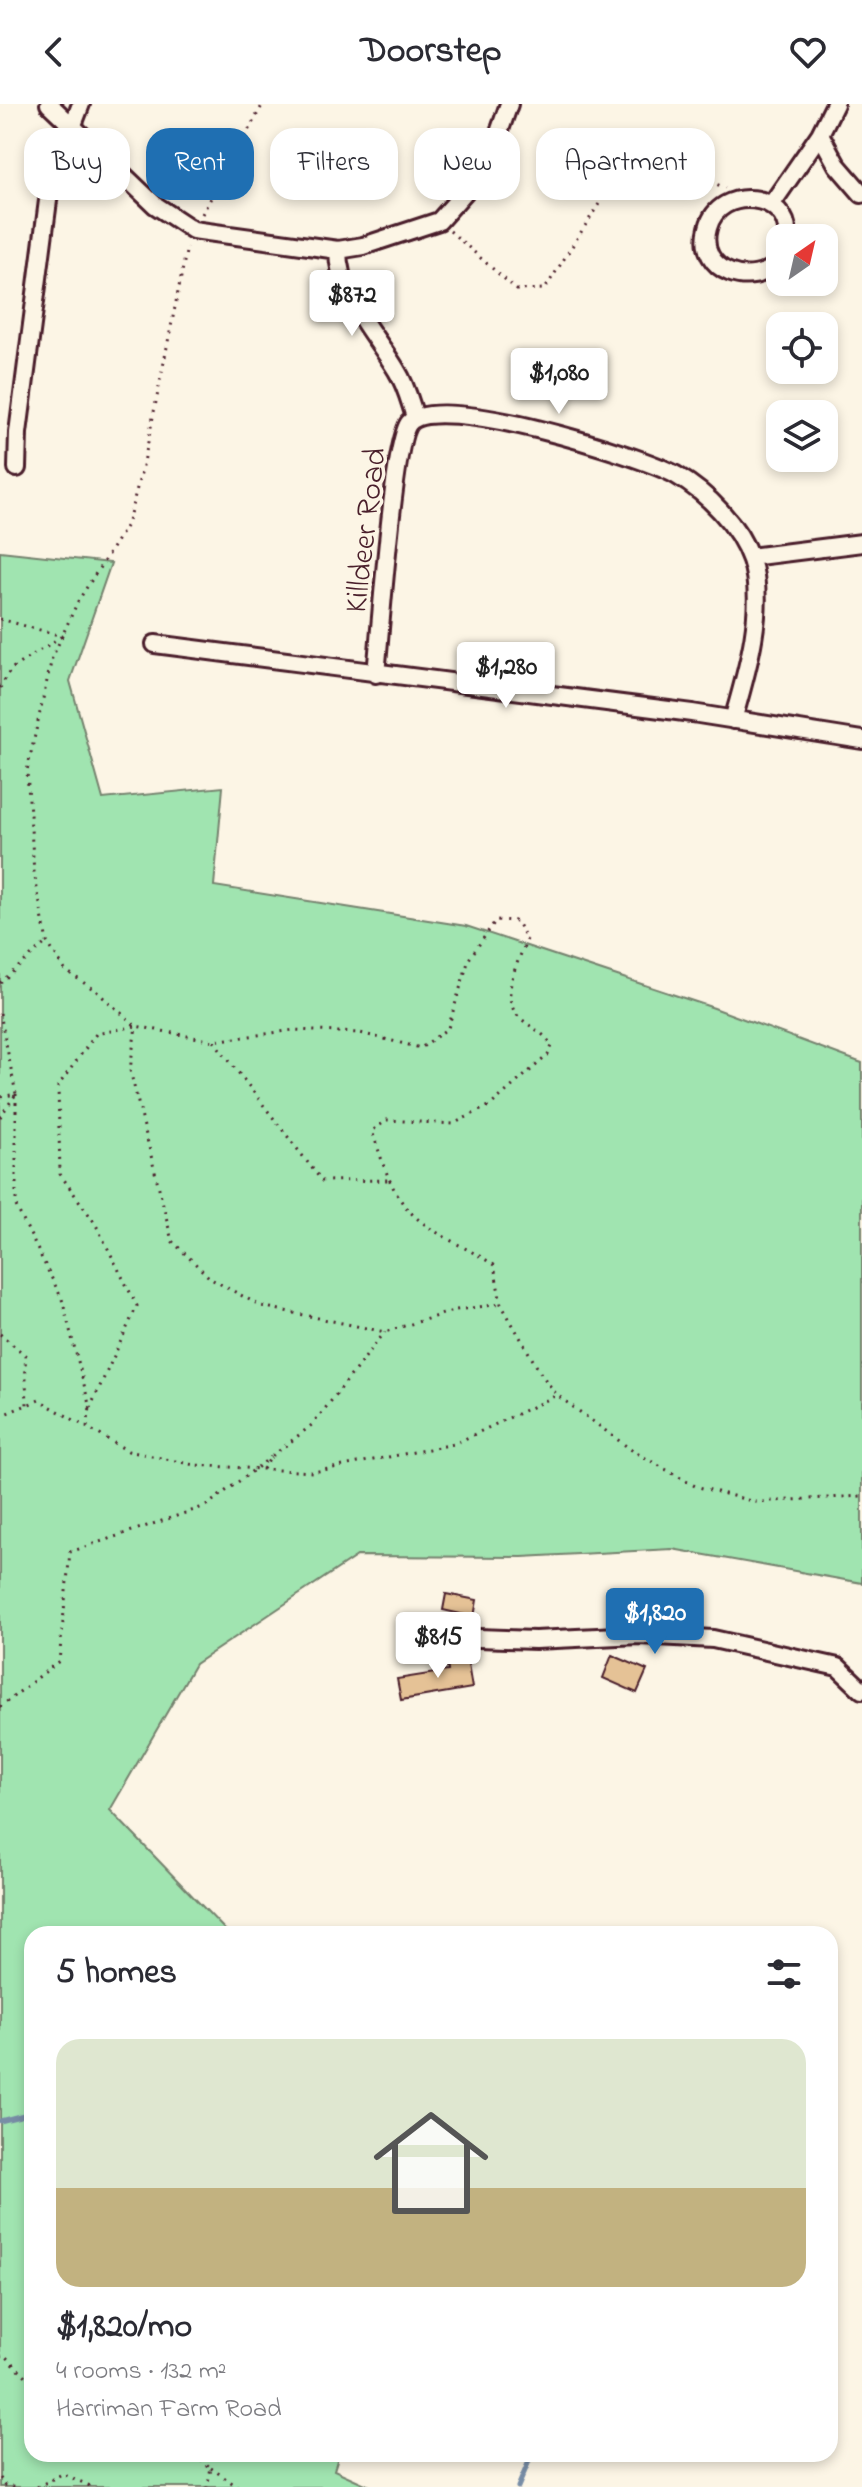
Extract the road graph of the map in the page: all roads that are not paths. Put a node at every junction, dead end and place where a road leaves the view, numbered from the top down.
1 (49, 104) edge
2 (81, 104) edge
3 (509, 104) edge
4 (835, 104) edge
5 (71, 125) junction
6 (820, 134) junction
7 (862, 194) edge
8 (771, 205) junction
9 (784, 224) edge
10 (338, 250) junction
11 (766, 272) edge
12 (415, 417) junction
13 (17, 468) dead end
14 (862, 543) edge
15 (750, 557) junction
16 (155, 644) dead end
17 (376, 674) junction
18 (733, 720) junction
19 (862, 740) edge
20 (451, 1637) dead end
21 (862, 1690) edge

1 - 5 street
2 - 5 street
3 - 10 street
4 - 6 street
5 - 10 street
5 - 13 street
6 - 7 street
6 - 8 street
8 - 9 street
8 - 11 street
10 - 12 street
12 - 15 street, Killdeer Road
12 - 17 street, Killdeer Road
14 - 15 street
15 - 18 street, Killdeer Road
16 - 17 street
17 - 18 street
18 - 19 street
20 - 21 street

